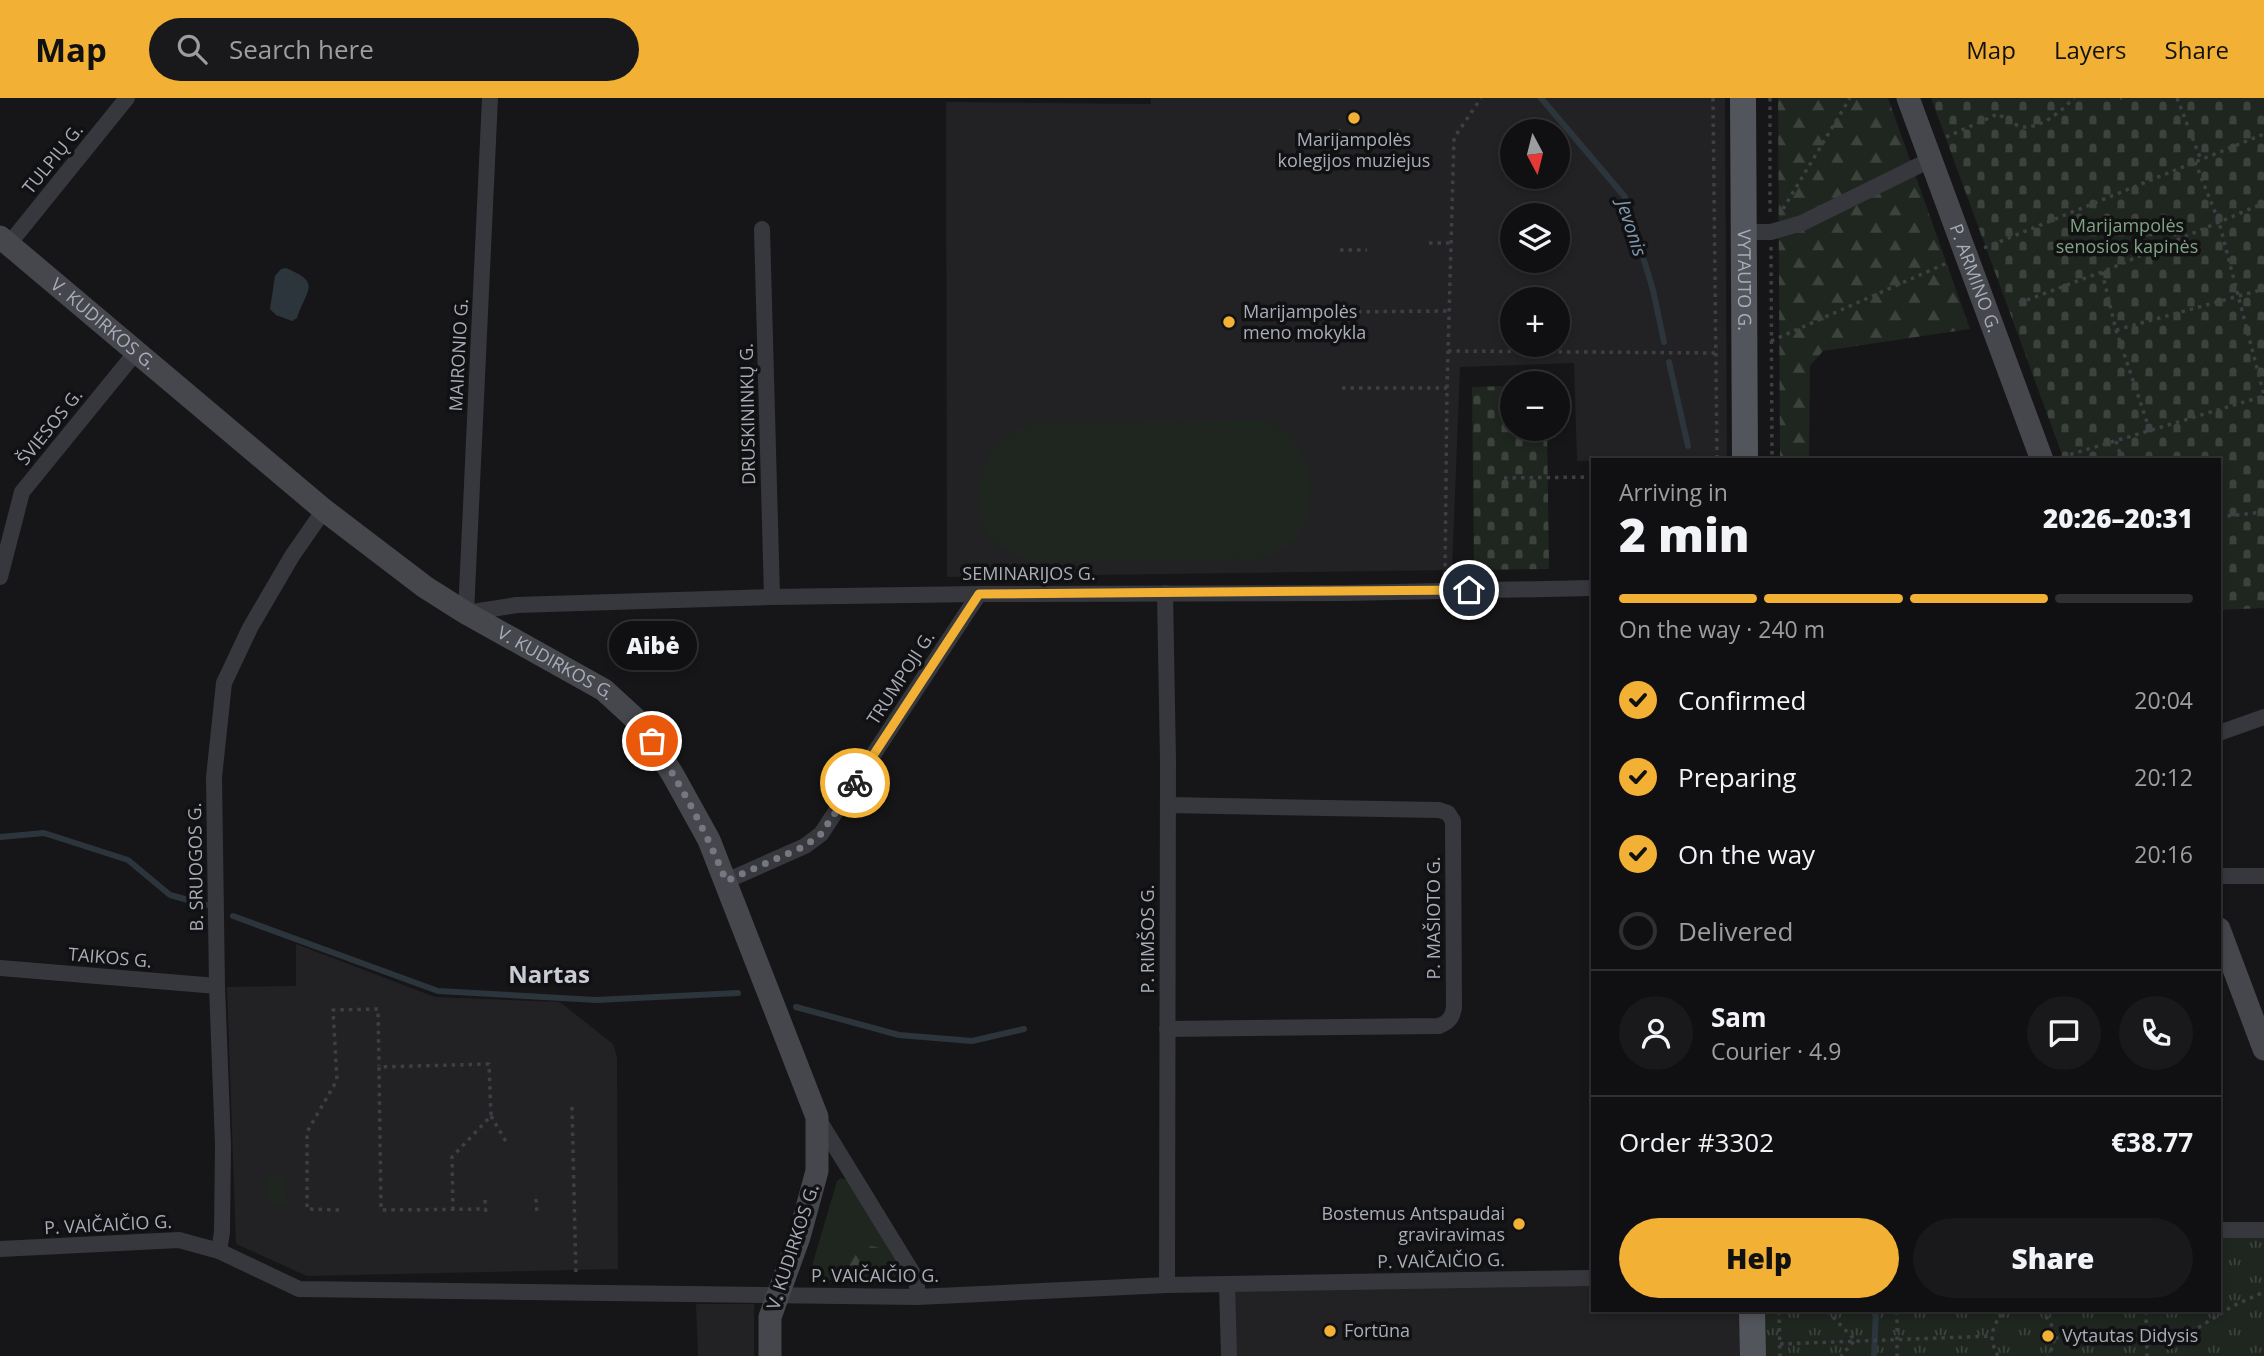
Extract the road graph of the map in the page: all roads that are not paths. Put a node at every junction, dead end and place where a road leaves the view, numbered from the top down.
1 (127, 98) edge
2 (489, 98) edge
3 (1743, 98) edge
4 (1908, 98) edge
5 (1927, 153) junction
6 (762, 229) dead end
7 (1743, 232) junction
8 (5, 241) edge
9 (136, 352) junction
10 (1745, 458) edge
11 (2041, 458) edge
12 (324, 510) junction
13 (0, 577) edge
14 (1591, 588) edge
15 (1165, 593) junction
16 (979, 594) junction
17 (772, 597) junction
18 (466, 613) junction
19 (2264, 717) edge
20 (2221, 732) edge
21 (1168, 805) junction
22 (2221, 876) edge
23 (2264, 876) edge
24 (726, 881) junction
25 (2221, 934) edge
26 (0, 968) edge
27 (217, 986) junction
28 (1167, 1029) junction
29 (2264, 1048) edge
30 (817, 1117) junction
31 (850, 1170) junction
32 (817, 1171) junction
33 (2221, 1230) edge
34 (2264, 1230) edge
35 (0, 1249) edge
36 (219, 1251) junction
37 (1591, 1278) edge
38 (1227, 1285) junction
39 (1167, 1286) junction
40 (778, 1295) junction
41 (917, 1297) junction
42 (1752, 1312) edge
43 (770, 1356) edge
44 (1228, 1356) edge
45 (1753, 1356) edge

1 - 8 street, TULPIŲ G.
2 - 18 street, MAIRONIO G.
3 - 7 main road, VYTAUTO G.
4 - 5 main road, P. ARMINO G.
5 - 7 street
5 - 11 main road, P. ARMINO G.
6 - 17 street, DRUSKININKŲ G.
7 - 10 main road, VYTAUTO G.
8 - 9 main road, V. KUDIRKOS G.
9 - 12 main road, V. KUDIRKOS G.
9 - 13 street, ŠVIESOS G.
12 - 18 main road, V. KUDIRKOS G.
12 - 27 street, B. SRUOGOS G.
14 - 15 street, SEMINARIJOS G.
15 - 16 street, SEMINARIJOS G.
15 - 21 street, P. RIMŠOS G.
16 - 17 street, SEMINARIJOS G.
16 - 24 street, TRUMPOJI G.
17 - 18 street, SEMINARIJOS G.
18 - 24 main road, V. KUDIRKOS G.
19 - 20 street
21 - 28 street, P. RIMŠOS G.
21 - 28 street, P. MAŠIOTO G.
22 - 23 street
24 - 30 main road, V. KUDIRKOS G.
25 - 29 main road
26 - 27 street, TAIKOS G.
27 - 36 street, B. SRUOGOS G.
28 - 39 street, P. RIMŠOS G.
30 - 31 street
30 - 32 main road, V. KUDIRKOS G.
31 - 32 street
31 - 41 street
32 - 40 main road, V. KUDIRKOS G.
33 - 34 street
35 - 36 street, P. VAIČAIČIO G.
36 - 40 street, P. VAIČAIČIO G.
37 - 38 street, P. VAIČAIČIO G.
38 - 39 street, P. VAIČAIČIO G.
38 - 44 street
39 - 41 street, P. VAIČAIČIO G.
40 - 41 street, P. VAIČAIČIO G.
40 - 43 main road, V. KUDIRKOS G.
42 - 45 main road

